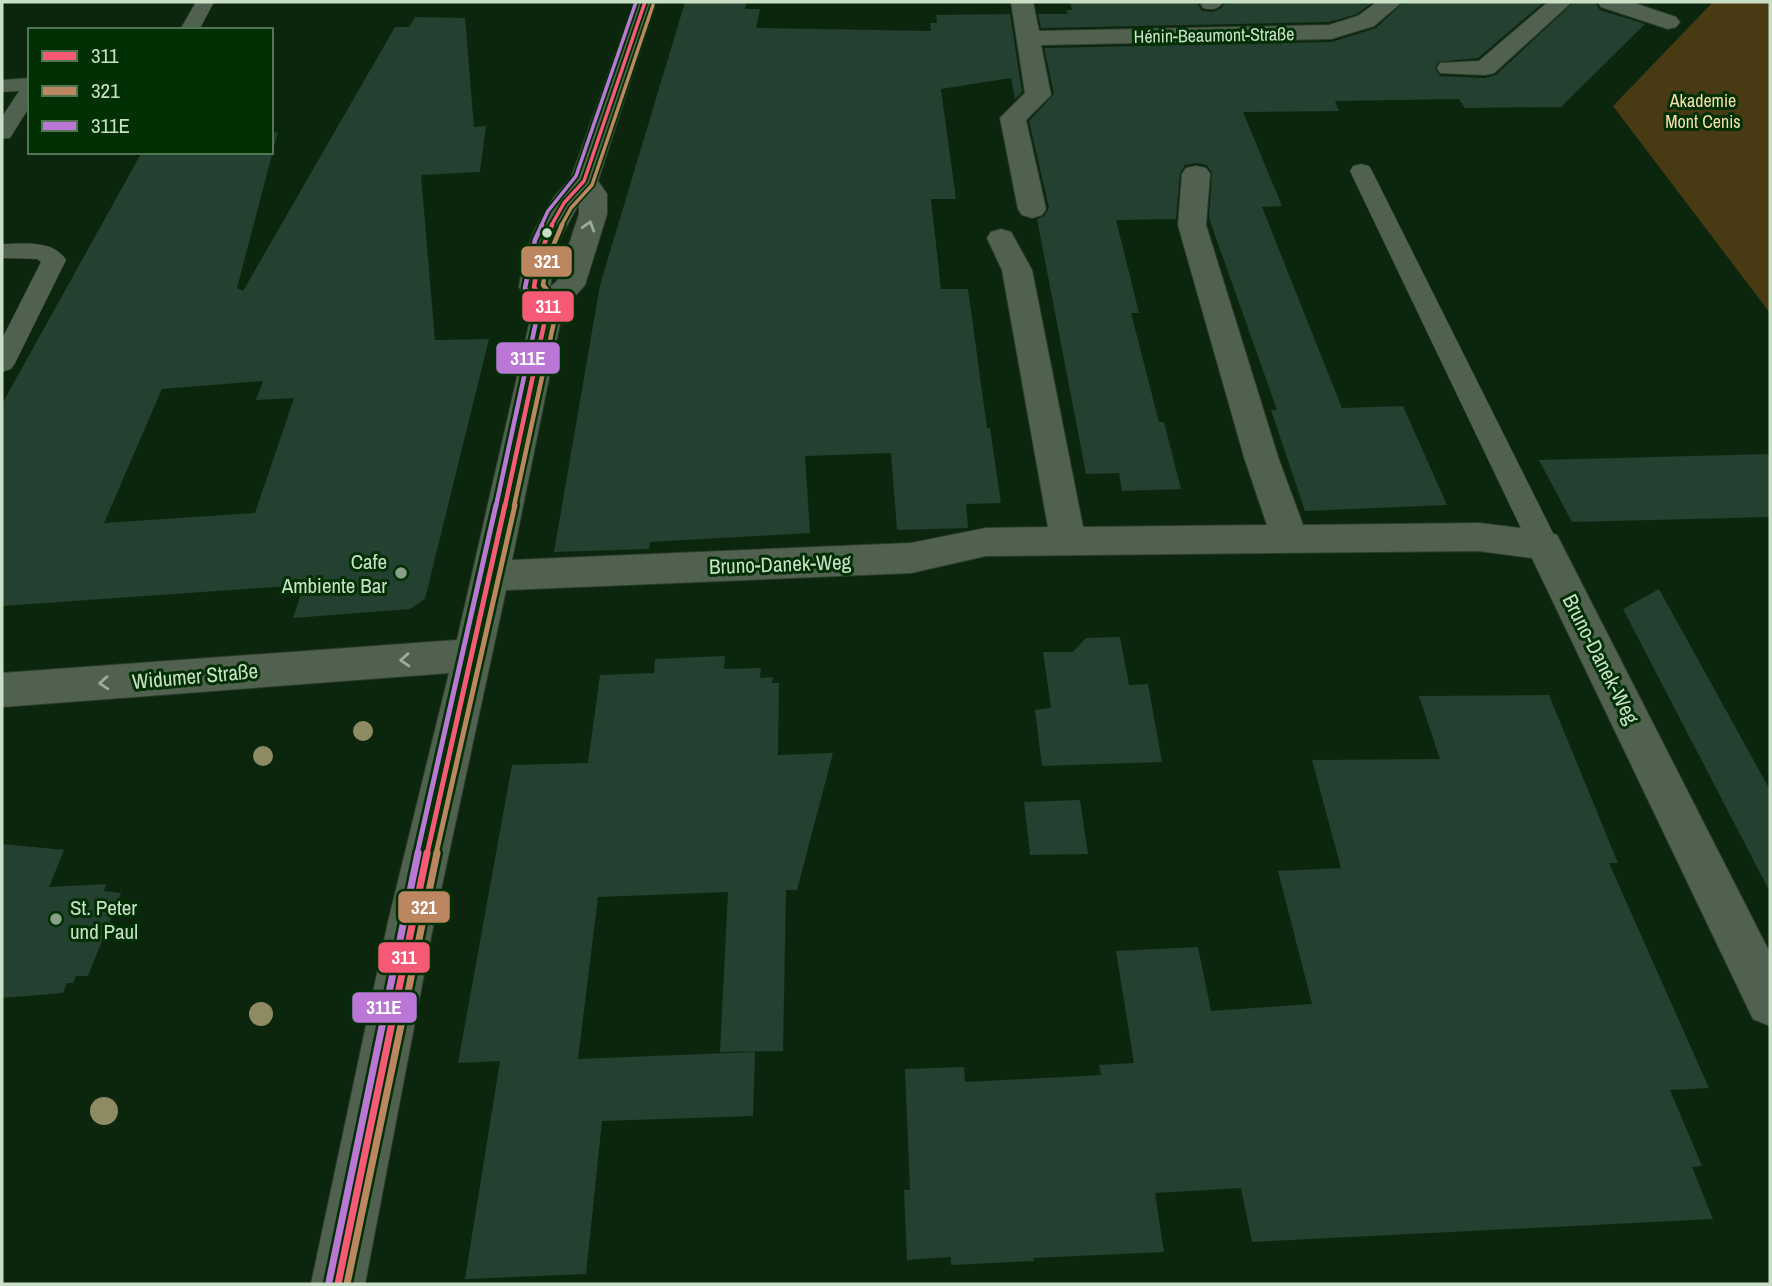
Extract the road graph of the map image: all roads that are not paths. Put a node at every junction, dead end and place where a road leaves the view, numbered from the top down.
1 (205, 2) edge
2 (645, 2) edge
3 (1022, 2) edge
4 (1391, 2) edge
5 (1561, 2) edge
6 (1609, 2) edge
7 (1668, 22) dead end
8 (190, 28) edge
9 (1029, 38) junction
10 (1449, 68) dead end
11 (2, 86) edge
12 (28, 87) edge
13 (28, 90) edge
14 (2, 133) edge
15 (1361, 171) dead end
16 (1196, 174) dead end
17 (584, 181) junction
18 (1032, 209) dead end
19 (1001, 239) dead end
20 (2, 251) edge
21 (548, 306) junction
22 (2, 363) edge
23 (1290, 539) junction
24 (1068, 541) junction
25 (1544, 545) junction
26 (490, 576) junction
27 (472, 654) junction
28 (2, 690) edge
29 (1770, 1002) edge
30 (338, 1284) edge

1 - 8 lane
2 - 17 street
3 - 9 street
4 - 9 street, Hénin-Beaumont-Straße
5 - 10 street
6 - 7 street
9 - 18 street
11 - 12 lane
13 - 14 lane
15 - 25 lane
16 - 23 street
21 -> 17 street
17 - 21 street
19 - 24 street
20 - 22 lane
21 - 26 street
23 - 24 street, Bruno-Danek-Weg
23 - 25 street, Bruno-Danek-Weg
24 - 26 street, Bruno-Danek-Weg
25 - 29 street, Bruno-Danek-Weg
26 - 27 street
27 -> 28 street, Widumer Straße
27 - 30 street

